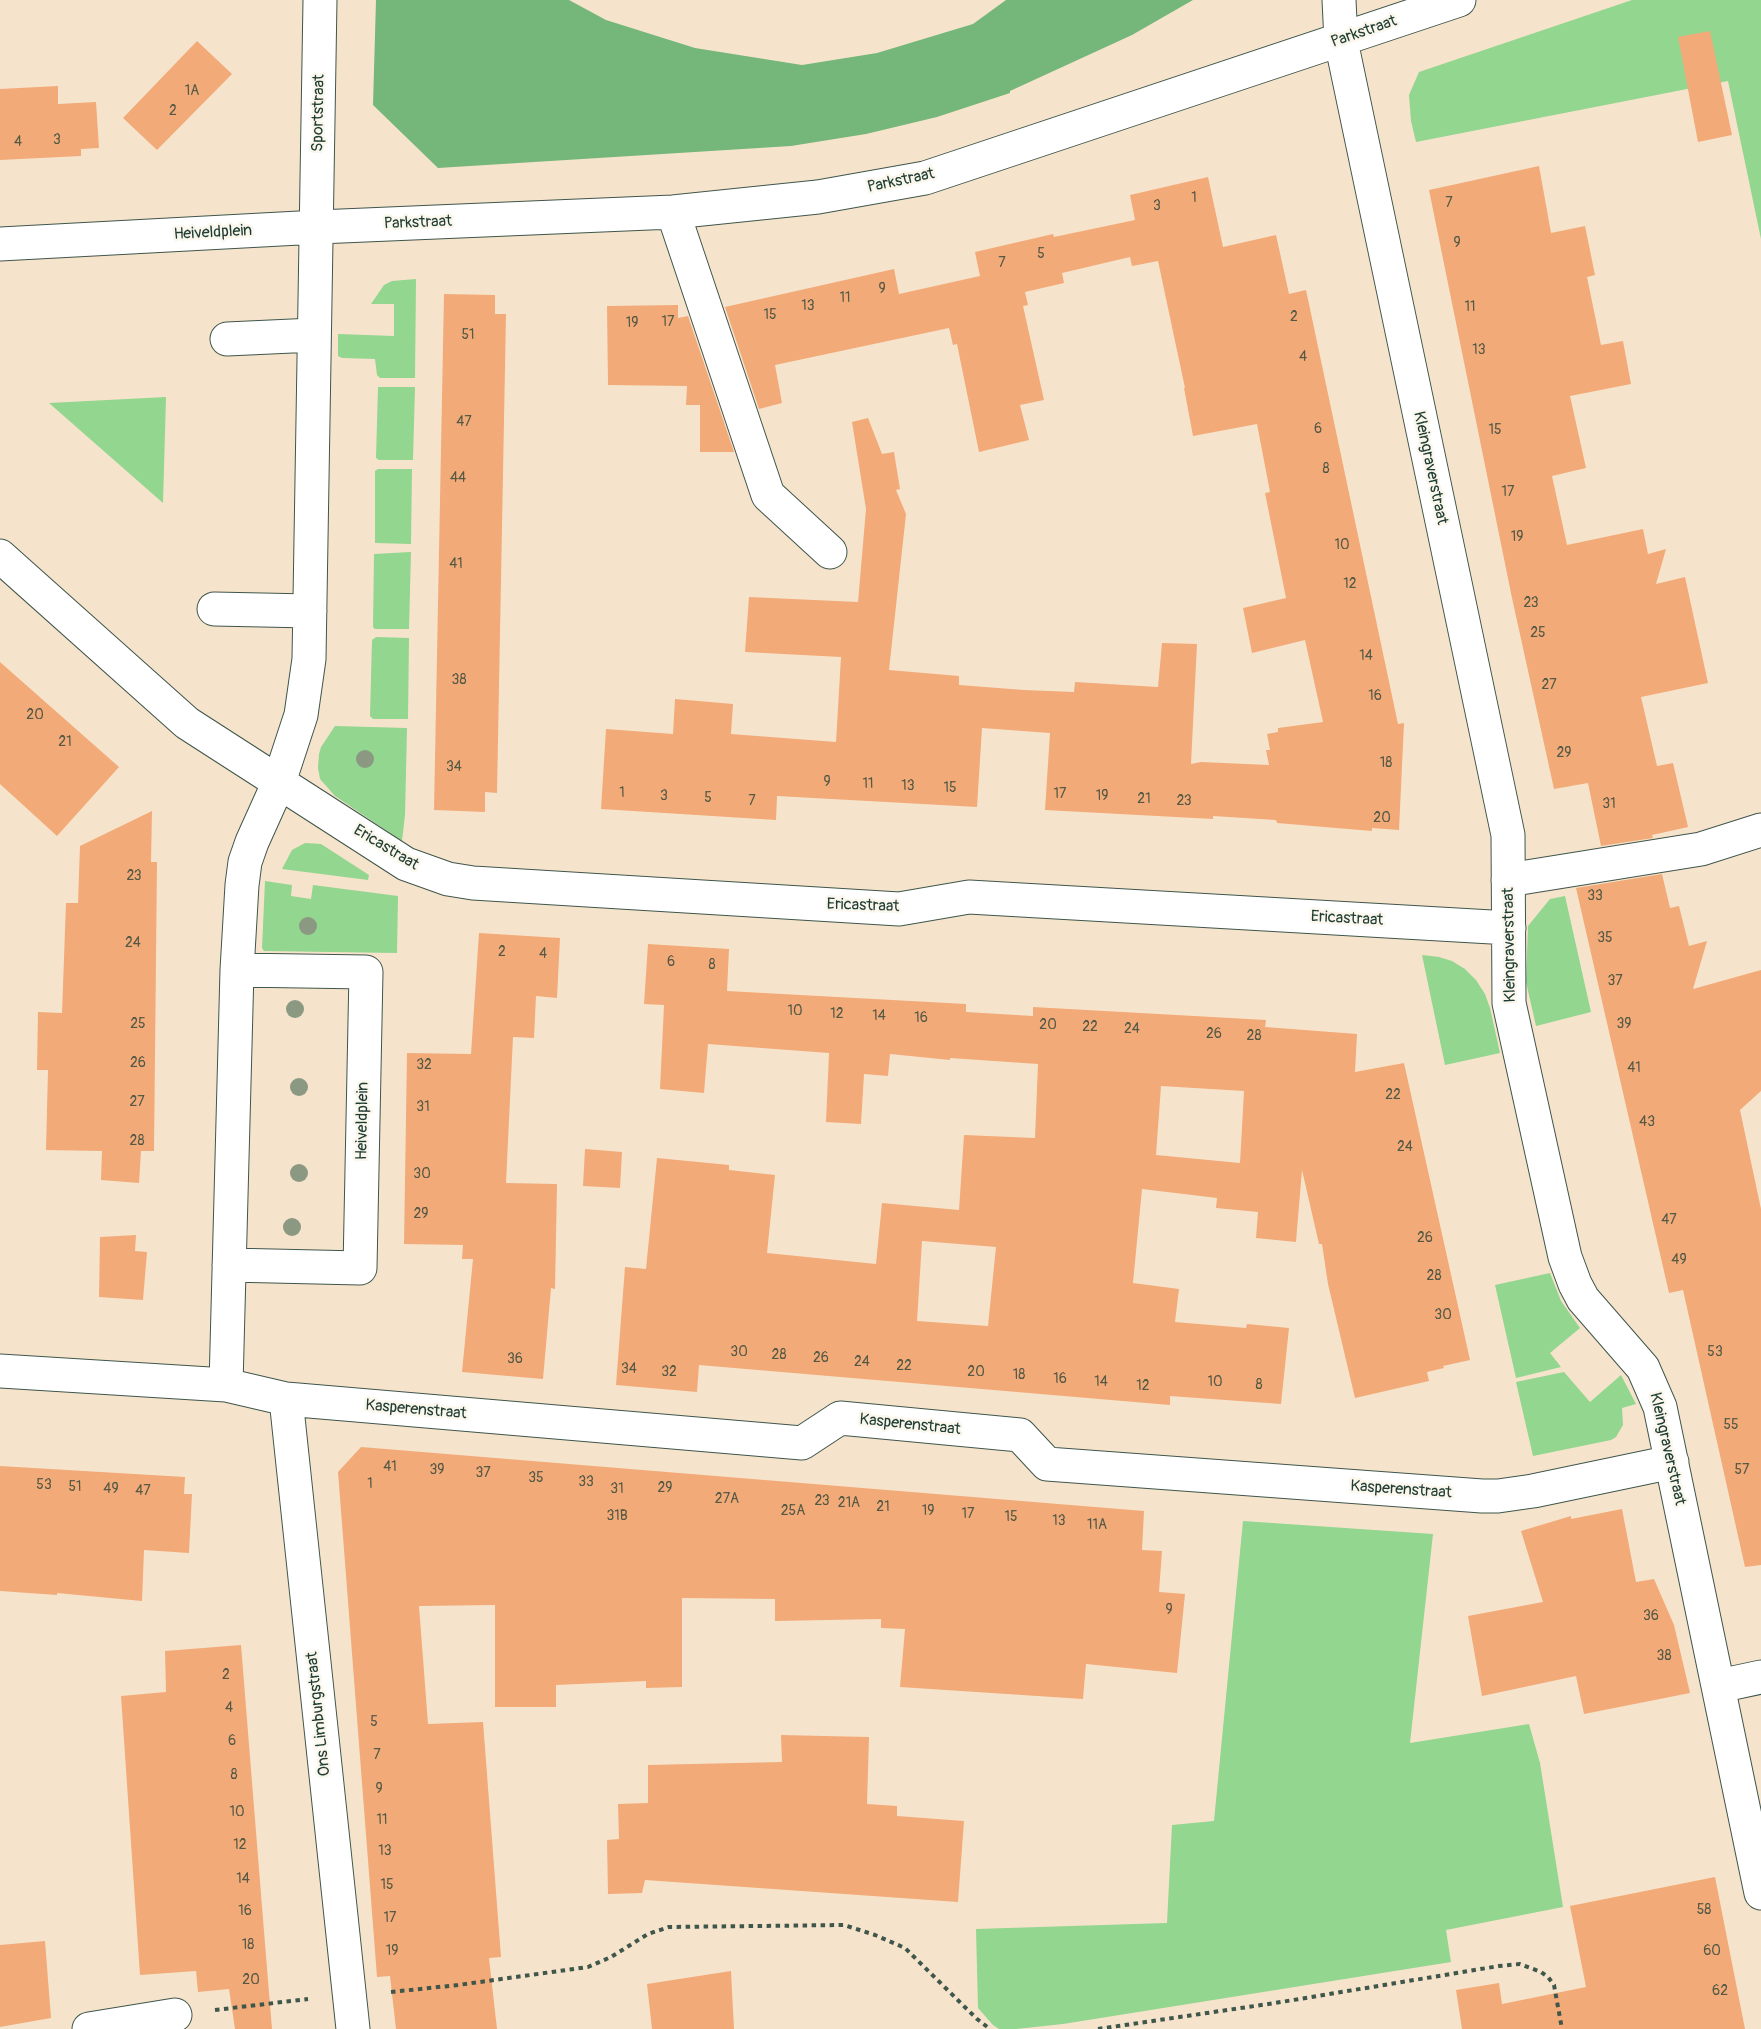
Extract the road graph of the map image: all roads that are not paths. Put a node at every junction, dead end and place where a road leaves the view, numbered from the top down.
1 (320, 0) edge
2 (1339, 0) edge
3 (1459, 0) edge
4 (1341, 40) junction
5 (673, 212) junction
6 (318, 227) junction
7 (0, 244) edge
8 (314, 335) junction
9 (227, 339) dead end
10 (830, 552) dead end
11 (0, 556) edge
12 (214, 609) dead end
13 (310, 611) junction
14 (279, 782) junction
15 (1761, 830) edge
16 (1508, 880) junction
17 (1509, 928) junction
18 (237, 970) junction
19 (229, 1265) junction
20 (0, 1371) edge
21 (226, 1385) junction
22 (286, 1399) junction
23 (1672, 1462) junction
24 (1761, 1677) edge
25 (1719, 1686) junction
26 (1761, 1893) edge
27 (175, 2015) road end
28 (89, 2029) edge
29 (353, 2029) edge

1 - 6 street, Sportstraat
2 - 4 street, Kleingraverstraat
3 - 4 street, Parkstraat
4 - 5 street, Parkstraat
4 - 16 street, Kleingraverstraat
5 - 6 street, Parkstraat
5 - 10 street
6 - 7 street, Heiveldplein
6 - 8 street
8 - 9 street
8 - 13 street
11 - 14 street
12 - 13 street
13 - 14 street
14 - 17 street, Ericastraat
14 - 18 street
15 - 16 street
16 - 17 street, Kleingraverstraat
17 - 23 street, Kleingraverstraat
18 - 19 street
18 - 19 street, Heiveldplein
19 - 21 street
20 - 21 street, Kasperenstraat
21 - 22 street, Kasperenstraat
22 - 23 street, Kasperenstraat
22 - 29 street, Ons Limburgstraat
23 - 25 street, Kleingraverstraat
24 - 25 street
25 - 26 street, Kleingraverstraat
27 - 28 street

